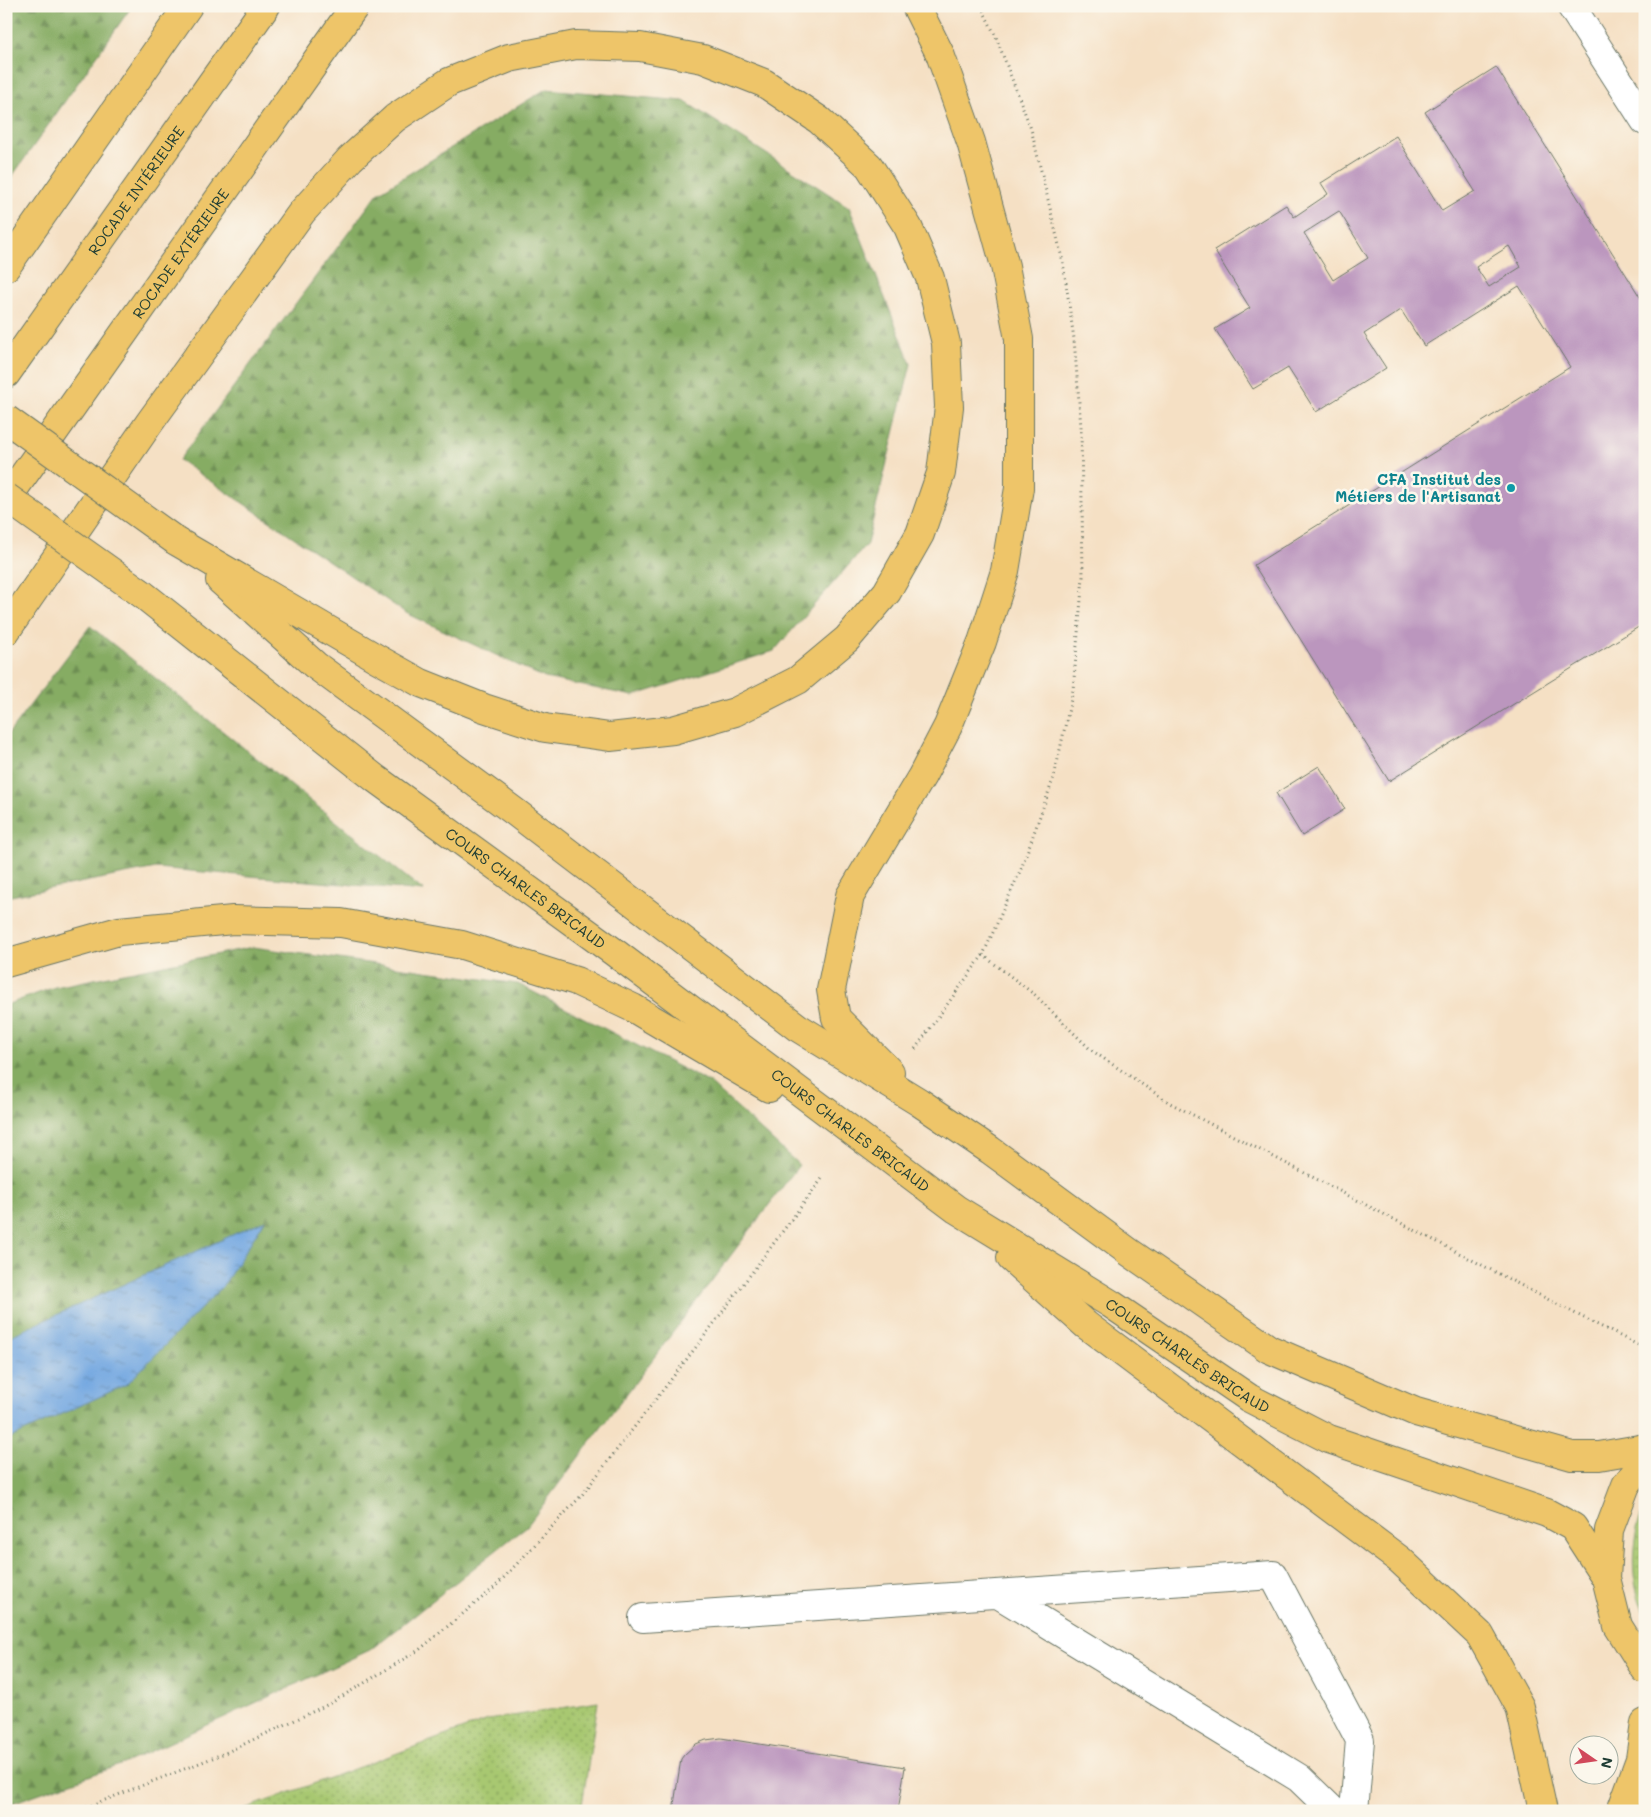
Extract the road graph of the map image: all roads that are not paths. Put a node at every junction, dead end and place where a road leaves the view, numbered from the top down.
1 (188, 6) edge
2 (266, 6) edge
3 (355, 6) edge
4 (916, 6) edge
5 (1571, 6) edge
6 (1645, 121) edge
7 (6, 267) edge
8 (6, 374) edge
9 (6, 419) edge
10 (6, 499) edge
11 (176, 541) junction
12 (6, 631) edge
13 (6, 963) edge
14 (918, 1102) junction
15 (884, 1155) junction
16 (956, 1208) junction
17 (1645, 1448) edge
18 (1645, 1460) edge
19 (1606, 1578) junction
20 (998, 1594) junction
21 (643, 1618) dead end
22 (1644, 1673) edge
23 (1645, 1723) edge
24 (1333, 1811) edge
25 (1354, 1811) edge
26 (1543, 1811) edge
27 (1621, 1811) edge

1 - 7 main road
2 - 8 main road, ROCADE INTÉRIEURE
3 - 10 main road, ROCADE EXTÉRIEURE
4 - 14 main road
5 - 6 street
9 - 11 main road, bridge
10 - 15 main road, COURS CHARLES BRICAUD, bridge
11 - 12 main road
11 - 14 main road
13 - 15 main road
14 - 17 main road
15 - 16 main road, COURS CHARLES BRICAUD
16 - 19 main road, COURS CHARLES BRICAUD
16 - 26 main road
18 - 19 main road
19 - 22 main road
20 - 21 street
20 - 24 street
20 - 25 street
23 - 27 main road

